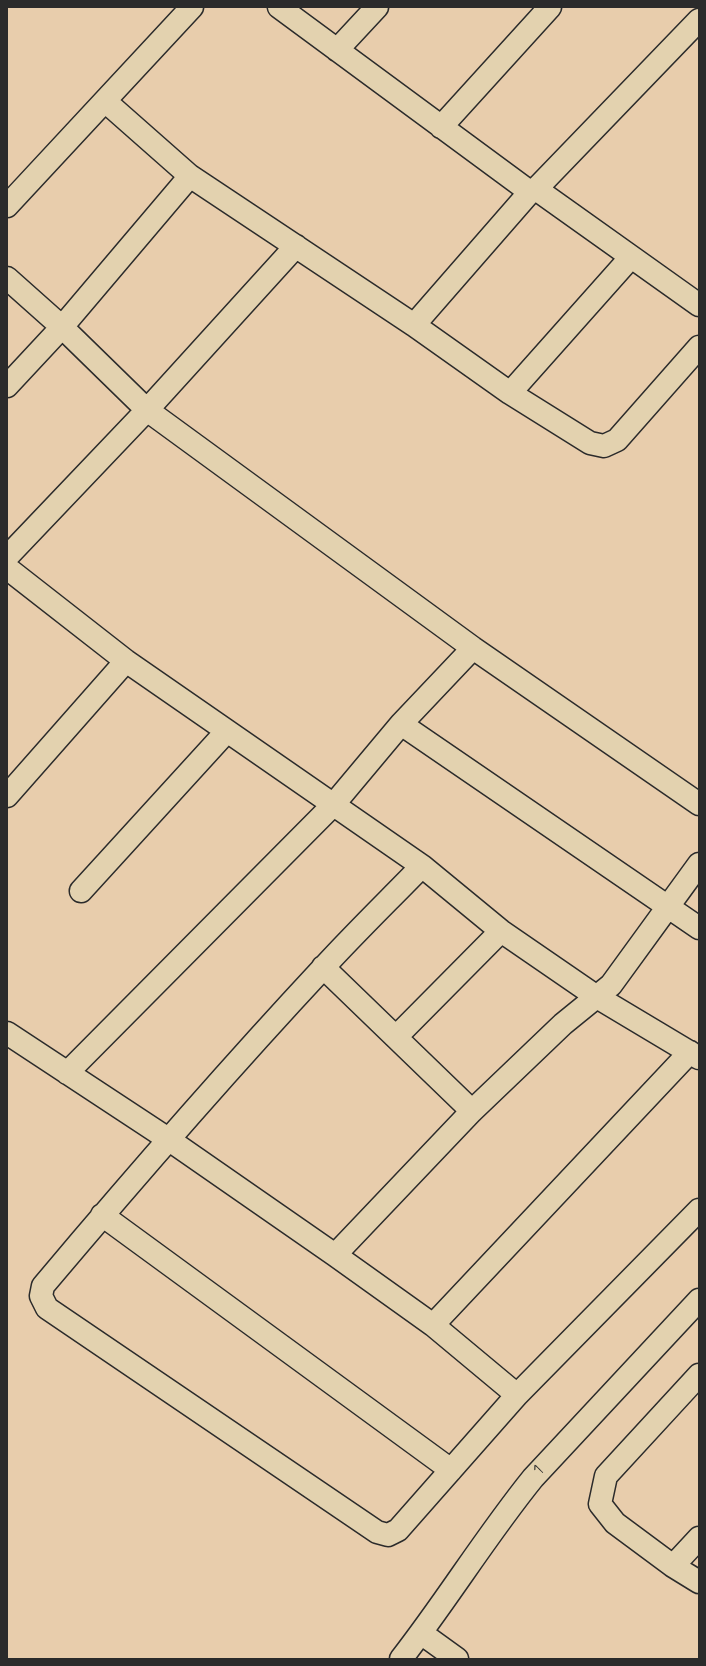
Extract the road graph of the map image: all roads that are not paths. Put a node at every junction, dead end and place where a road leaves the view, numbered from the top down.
1 (192, 7) edge
2 (279, 7) edge
3 (377, 7) edge
4 (550, 7) edge
5 (699, 20) edge
6 (337, 50) junction
7 (105, 101) junction
8 (441, 127) junction
9 (190, 176) junction
10 (533, 191) junction
11 (7, 206) edge
12 (296, 246) junction
13 (631, 257) junction
14 (7, 278) edge
15 (699, 306) edge
16 (414, 325) junction
17 (62, 327) junction
18 (699, 347) edge
19 (7, 386) edge
20 (510, 393) junction
21 (147, 410) junction
22 (7, 557) edge
23 (7, 568) edge
24 (473, 648) junction
25 (126, 661) junction
26 (401, 724) junction
27 (227, 731) junction
28 (7, 796) edge
29 (334, 804) junction
30 (699, 804) edge
31 (699, 864) edge
32 (422, 866) junction
33 (81, 891) dead end
34 (669, 907) junction
35 (699, 928) edge
36 (501, 931) junction
37 (323, 967) junction
38 (597, 997) junction
39 (7, 1033) edge
40 (396, 1038) junction
41 (694, 1055) edge
42 (67, 1074) junction
43 (472, 1111) junction
44 (168, 1139) junction
45 (699, 1210) edge
46 (102, 1216) junction
47 (335, 1255) junction
48 (699, 1300) edge
49 (433, 1325) junction
50 (699, 1375) edge
51 (517, 1395) junction
52 (451, 1470) junction
53 (699, 1538) edge
54 (673, 1566) junction
55 (699, 1582) edge
56 (421, 1633) junction
57 (401, 1659) edge
58 (457, 1659) edge

1 - 7 street
2 - 6 street
3 - 6 street
4 - 8 street
5 - 10 street
6 - 8 street
7 - 9 street
7 - 11 street
8 - 10 street
9 - 12 street
9 - 17 street
10 - 13 street
10 - 16 street
12 - 16 street
12 - 21 street
13 - 15 street
13 - 20 street
14 - 17 street
16 - 20 street
17 - 19 street
17 - 21 street
18 - 20 street
21 - 22 street
21 - 24 street
23 - 25 street
24 - 26 street
24 - 30 street
25 - 27 street
25 - 28 street
26 - 29 street
26 - 34 street
27 - 29 street
27 - 33 street
29 - 32 street
29 - 42 street
31 - 34 street
32 - 36 street
32 - 37 street
34 - 35 street
34 - 38 street
36 - 38 street
36 - 40 street
37 - 40 street
37 - 44 street
38 - 41 street
38 - 43 street
39 - 42 street
40 - 43 street
41 - 49 street
42 - 44 street
43 - 47 street
44 - 46 street
44 - 47 street
45 - 51 street
46 - 52 street
46 - 52 street
47 - 49 street
48 - 56 street, 1
49 - 51 street
50 - 54 street
51 - 52 street
53 - 54 street
54 - 55 street
56 - 57 street, 1
56 - 58 street

